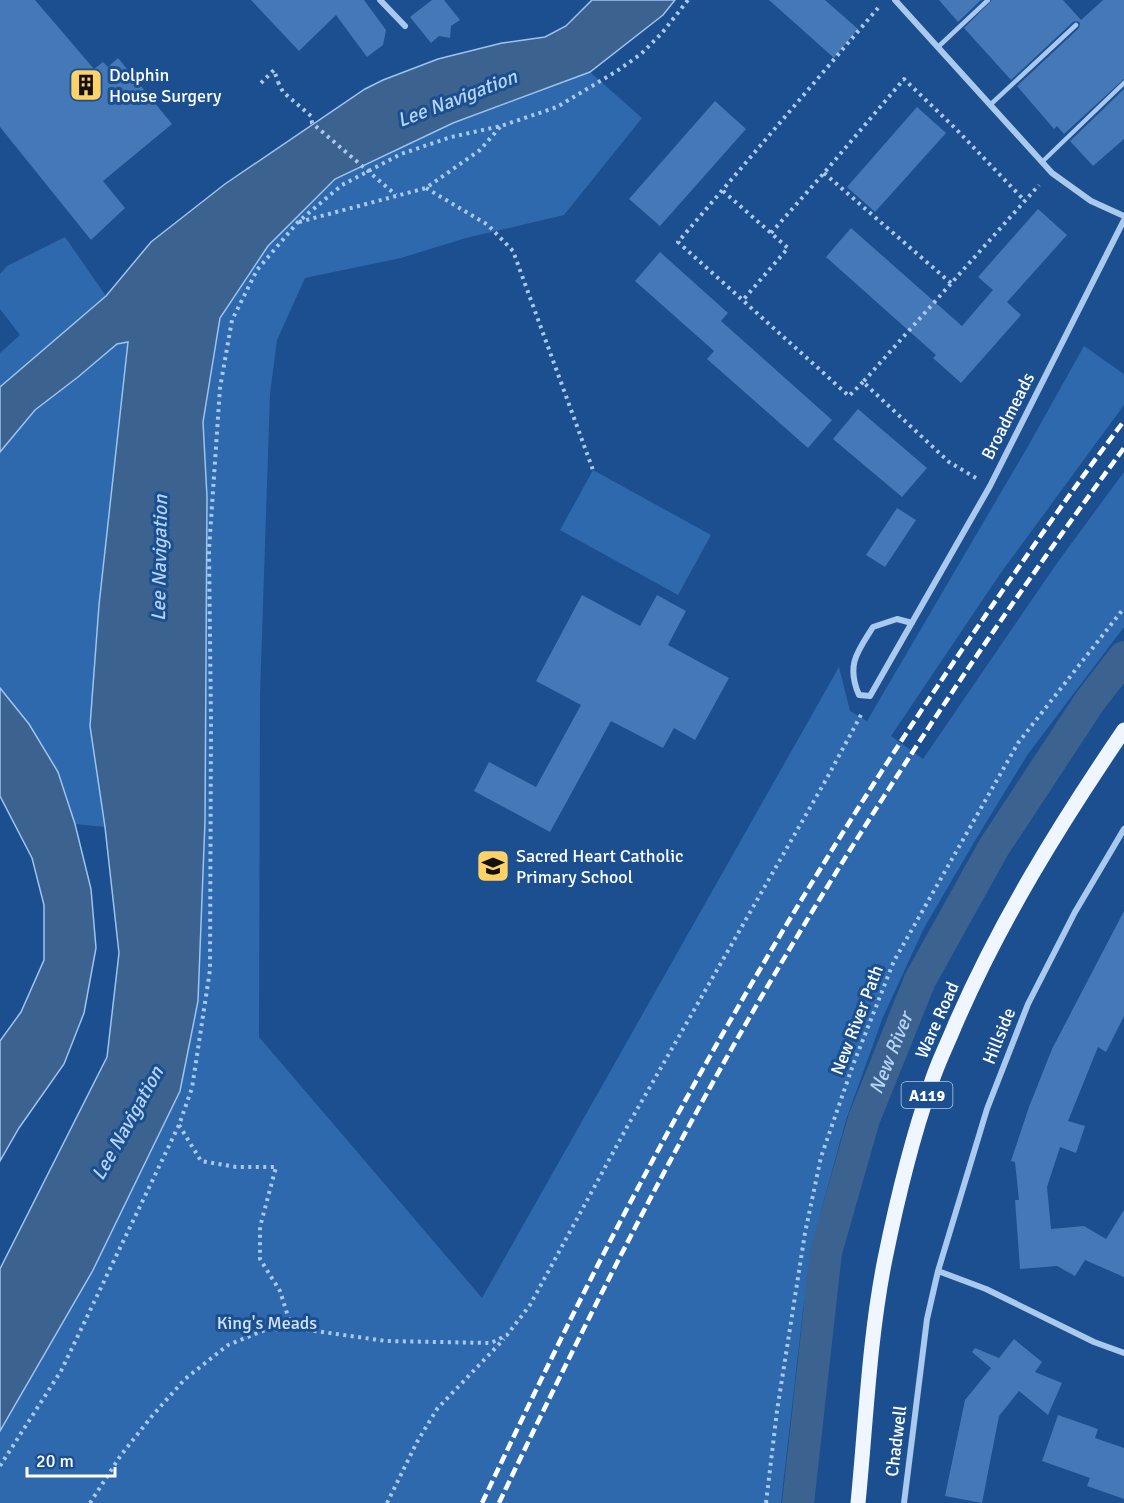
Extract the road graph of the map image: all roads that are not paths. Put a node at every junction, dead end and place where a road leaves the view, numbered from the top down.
1 (380, 0) edge
2 (895, 0) edge
3 (988, 0) edge
4 (1076, 25) dead end
5 (405, 26) dead end
6 (938, 47) junction
7 (1124, 83) edge
8 (990, 105) junction
9 (1042, 162) junction
10 (1124, 218) edge
11 (912, 623) junction
12 (1124, 730) edge
13 (1124, 829) edge
14 (938, 1271) junction
15 (1124, 1353) edge
16 (919, 1382) joint
17 (858, 1503) edge
18 (904, 1503) edge

1 - 5 street
2 - 6 street, Broadmeads
3 - 6 lane
4 - 8 lane
6 - 8 street, Broadmeads
7 - 9 lane
8 - 9 street, Broadmeads
9 - 10 street, Broadmeads
10 - 11 street, Broadmeads
11 - 11 street, Broadmeads
12 - 17 main road, Ware Road / A119
13 - 14 street, Hillside
14 - 15 street
14 - 16 street, Hillside
16 - 18 street, Chadwell

